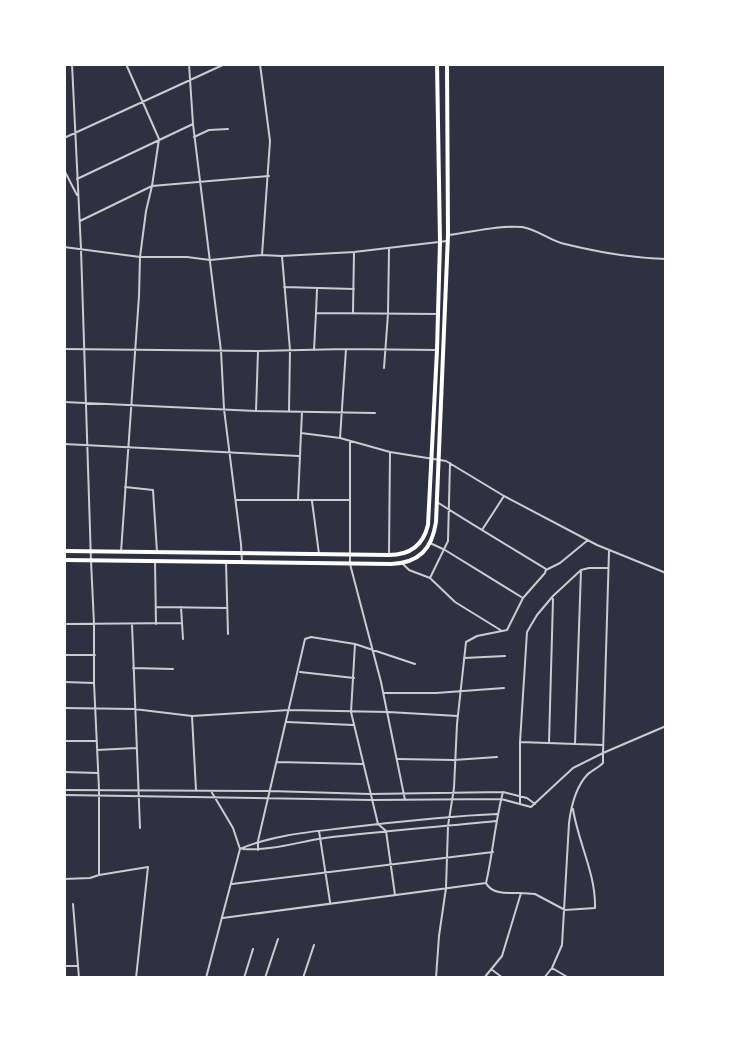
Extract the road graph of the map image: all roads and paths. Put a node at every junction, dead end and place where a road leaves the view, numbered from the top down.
1 (72, 64) edge
2 (126, 64) edge
3 (189, 64) edge
4 (225, 64) edge
5 (260, 64) edge
6 (437, 64) edge
7 (447, 64) edge
8 (190, 81) junction
9 (142, 102) junction
10 (193, 124) junction
11 (228, 129) dead end
12 (75, 133) junction
13 (194, 137) junction
14 (64, 138) edge
15 (159, 139) junction
16 (64, 170) edge
17 (268, 176) junction
18 (77, 179) junction
19 (201, 182) junction
20 (152, 186) junction
21 (78, 197) junction
22 (448, 206) junction
23 (440, 207) junction
24 (80, 221) junction
25 (448, 235) junction
26 (447, 241) junction
27 (440, 242) junction
28 (64, 248) edge
29 (81, 249) junction
30 (389, 249) junction
31 (354, 252) junction
32 (262, 255) junction
33 (282, 256) junction
34 (140, 257) junction
35 (666, 259) edge
36 (210, 260) junction
37 (284, 287) junction
38 (317, 289) junction
39 (354, 289) junction
40 (353, 312) junction
41 (316, 313) junction
42 (388, 314) junction
43 (438, 314) junction
44 (64, 349) edge
45 (84, 349) junction
46 (346, 349) junction
47 (135, 350) junction
48 (290, 350) junction
49 (314, 350) junction
50 (386, 350) junction
51 (437, 350) junction
52 (221, 351) junction
53 (258, 351) junction
54 (384, 368) dead end
55 (64, 402) edge
56 (87, 403) junction
57 (131, 405) junction
58 (224, 409) junction
59 (256, 411) junction
60 (289, 411) junction
61 (302, 412) junction
62 (343, 413) junction
63 (375, 413) dead end
64 (301, 433) junction
65 (340, 438) junction
66 (350, 441) junction
67 (64, 444) edge
68 (87, 445) junction
69 (128, 447) junction
70 (230, 452) junction
71 (390, 452) junction
72 (299, 456) junction
73 (430, 460) junction
74 (438, 460) junction
75 (450, 464) junction
76 (125, 487) junction
77 (504, 496) junction
78 (236, 500) junction
79 (298, 500) junction
80 (311, 500) junction
81 (349, 500) junction
82 (437, 502) junction
83 (448, 509) junction
84 (482, 530) junction
85 (588, 540) junction
86 (430, 543) junction
87 (445, 550) junction
88 (64, 551) edge
89 (609, 551) junction
90 (90, 552) junction
91 (121, 552) junction
92 (135, 552) junction
93 (157, 553) junction
94 (242, 554) junction
95 (320, 554) junction
96 (350, 555) junction
97 (389, 555) junction
98 (64, 560) edge
99 (91, 561) junction
100 (135, 561) junction
101 (155, 561) junction
102 (226, 562) junction
103 (242, 562) junction
104 (402, 563) junction
105 (350, 564) junction
106 (608, 568) junction
107 (546, 570) junction
108 (581, 570) junction
109 (666, 573) edge
110 (430, 578) junction
111 (553, 597) junction
112 (523, 598) junction
113 (156, 607) junction
114 (182, 607) junction
115 (227, 608) junction
116 (182, 623) junction
117 (64, 624) edge
118 (94, 624) junction
119 (132, 624) junction
120 (156, 624) junction
121 (502, 632) junction
122 (228, 634) dead end
123 (183, 639) dead end
124 (355, 644) junction
125 (373, 649) junction
126 (64, 655) edge
127 (95, 655) junction
128 (505, 656) dead end
129 (464, 658) junction
130 (415, 664) dead end
131 (133, 668) junction
132 (173, 669) dead end
133 (298, 671) junction
134 (354, 678) junction
135 (64, 682) edge
136 (94, 683) junction
137 (504, 688) dead end
138 (462, 691) junction
139 (384, 693) junction
140 (64, 708) edge
141 (96, 709) junction
142 (134, 709) junction
143 (290, 711) junction
144 (351, 712) junction
145 (388, 712) junction
146 (192, 716) junction
147 (458, 716) junction
148 (287, 722) junction
149 (354, 725) junction
150 (666, 726) edge
151 (64, 741) edge
152 (97, 741) junction
153 (520, 742) junction
154 (549, 743) junction
155 (575, 744) junction
156 (603, 745) junction
157 (136, 748) junction
158 (98, 750) junction
159 (603, 753) junction
160 (497, 757) dead end
161 (398, 759) junction
162 (454, 760) junction
163 (277, 762) junction
164 (363, 764) junction
165 (64, 772) edge
166 (99, 773) junction
167 (99, 789) junction
168 (138, 789) junction
169 (64, 790) edge
170 (196, 790) junction
171 (210, 790) junction
172 (270, 791) junction
173 (502, 792) junction
174 (370, 794) junction
175 (403, 794) junction
176 (453, 794) junction
177 (64, 795) edge
178 (99, 795) junction
179 (139, 795) junction
180 (214, 796) junction
181 (520, 796) junction
182 (269, 797) junction
183 (452, 799) junction
184 (501, 799) junction
185 (372, 800) junction
186 (405, 800) junction
187 (520, 804) junction
188 (536, 804) junction
189 (573, 806) junction
190 (497, 814) junction
191 (450, 816) junction
192 (496, 821) junction
193 (378, 824) junction
194 (448, 826) junction
195 (140, 828) dead end
196 (319, 831) junction
197 (386, 831) junction
198 (321, 838) junction
199 (258, 841) junction
200 (240, 849) junction
201 (258, 850) junction
202 (493, 852) junction
203 (447, 857) junction
204 (390, 864) junction
205 (325, 872) junction
206 (99, 875) junction
207 (64, 879) edge
208 (486, 883) junction
209 (232, 884) junction
210 (446, 888) junction
211 (521, 893) junction
212 (395, 895) junction
213 (330, 903) junction
214 (73, 904) dead end
215 (565, 910) junction
216 (223, 918) junction
217 (278, 939) dead end
218 (314, 945) dead end
219 (253, 949) dead end
220 (64, 966) edge
221 (78, 966) junction
222 (552, 968) junction
223 (491, 969) junction
224 (79, 978) edge
225 (136, 978) edge
226 (206, 978) edge
227 (244, 978) edge
228 (265, 978) edge
229 (303, 978) edge
230 (436, 978) edge
231 (484, 978) edge
232 (503, 978) edge
233 (544, 978) edge
234 (568, 978) edge

1 - 12 street
2 - 9 street
3 - 8 street
4 - 8 street
5 - 17 street
6 - 23 main road
7 - 22 main road
8 - 9 street
8 - 10 street
9 - 12 street
9 - 15 street
10 - 13 street
10 - 15 street
11 - 13 street
12 - 14 street
12 - 18 street
13 - 19 street
15 - 18 street
15 - 20 street
16 - 21 street
17 - 19 street
17 - 32 street
18 - 21 street
19 - 20 street
19 - 36 street
20 - 24 street
20 - 34 street
21 - 24 street
22 - 23 main road
22 - 25 main road
23 - 27 main road
24 - 29 street
25 - 26 main road
25 - 35 street
26 - 27 street
26 - 74 main road
27 - 30 street
27 - 43 main road
28 - 29 street
29 - 34 street
29 - 45 street
30 - 31 street
30 - 42 street
31 - 33 street
31 - 39 street
32 - 33 street
32 - 36 street
33 - 37 street
34 - 36 street
34 - 47 street
36 - 52 street
37 - 38 street
37 - 48 street
38 - 39 street
38 - 41 street
39 - 40 street
40 - 41 street
40 - 42 street
41 - 49 street
42 - 43 street
42 - 50 street
43 - 51 main road
44 - 45 street
45 - 47 street
45 - 56 street
46 - 49 street
46 - 50 street
46 - 62 street
47 - 52 street
47 - 57 street
48 - 49 street
48 - 53 street
48 - 60 street
50 - 51 street
50 - 54 street
51 - 73 main road
52 - 53 street
52 - 58 street
53 - 59 street
55 - 56 street
56 - 57 street
56 - 68 street
57 - 58 street
57 - 69 street
58 - 59 street
58 - 70 street
59 - 60 street
60 - 61 street
61 - 62 street
61 - 64 street
62 - 63 street
62 - 65 street
64 - 65 street
64 - 72 street
65 - 66 street
66 - 71 street
66 - 81 street
67 - 68 street
68 - 69 street
68 - 90 street
69 - 70 street
69 - 76 street
70 - 72 street
70 - 78 street
71 - 73 street
71 - 97 street
72 - 79 street
73 - 74 street
73 - 97 main road
74 - 75 street
74 - 82 main road
75 - 77 street
75 - 83 street
76 - 91 street
76 - 93 street
77 - 84 street
77 - 85 street
78 - 79 street
78 - 94 street
79 - 80 street
80 - 81 street
80 - 95 street
81 - 96 street
82 - 83 street
82 - 86 main road
83 - 84 street
83 - 87 street
84 - 107 street
85 - 89 street
85 - 107 street
86 - 87 street
86 - 104 main road
87 - 110 street
87 - 112 street
88 - 90 main road
89 - 106 street
89 - 109 street
90 - 91 main road
90 - 99 street
91 - 92 main road
92 - 93 main road
92 - 100 main road
93 - 94 main road
94 - 95 main road
94 - 103 street
95 - 96 main road
96 - 97 main road
96 - 105 street
98 - 99 main road
99 - 100 main road
99 - 118 street
100 - 101 main road
101 - 102 main road
101 - 113 street
102 - 103 main road
102 - 115 street
103 - 105 main road
104 - 105 main road
104 - 110 street
105 - 125 street
106 - 108 street
106 - 156 street
107 - 112 street
108 - 111 street
108 - 155 street
110 - 121 street
111 - 153 street
111 - 154 street
112 - 121 street
113 - 114 street
113 - 120 street
114 - 115 street
114 - 116 street
115 - 122 street
116 - 120 street
116 - 123 street
117 - 118 street
118 - 119 street
118 - 127 street
119 - 120 street
119 - 131 street
121 - 129 street
124 - 125 street
124 - 133 street
124 - 134 street
125 - 130 street
125 - 139 street
126 - 127 street
127 - 136 street
128 - 129 street
129 - 138 street
131 - 132 street
131 - 142 street
133 - 134 street
133 - 143 street
134 - 144 street
135 - 136 street
136 - 141 street
137 - 138 street
138 - 139 street
138 - 147 street
139 - 145 street
140 - 141 street
141 - 142 street
141 - 152 street
142 - 146 street
142 - 157 street
143 - 144 street
143 - 146 street
143 - 148 street
144 - 145 street
144 - 149 street
145 - 147 street
145 - 161 street
146 - 170 street
147 - 162 street
148 - 149 street
148 - 163 street
149 - 164 street
150 - 159 street
151 - 152 street
152 - 158 street
153 - 154 street
153 - 181 street
154 - 155 street
155 - 156 street
156 - 159 street
157 - 158 street
157 - 168 street
158 - 166 street
159 - 188 street
159 - 189 street
160 - 162 street
161 - 162 street
161 - 175 street
162 - 176 street
163 - 164 street
163 - 172 street
164 - 174 street
165 - 166 street
166 - 167 street
167 - 168 street
167 - 169 street
167 - 178 street
168 - 170 street
168 - 179 street
170 - 171 street
171 - 172 street
171 - 180 street
172 - 174 street
172 - 182 street
173 - 176 street
173 - 181 street
173 - 184 street
174 - 175 street
174 - 185 street
175 - 176 street
175 - 186 street
176 - 183 street
177 - 178 street
178 - 179 street
178 - 206 street
179 - 180 street
179 - 195 street
180 - 182 street
180 - 200 street
181 - 187 street
181 - 188 street
182 - 185 street
182 - 199 street
183 - 184 street
183 - 186 street
183 - 191 street
184 - 187 street
184 - 190 street
185 - 186 street
185 - 193 street
187 - 188 street
189 - 215 street
189 - 215 street
190 - 191 street
190 - 192 street
191 - 193 street
191 - 194 street
192 - 194 street
192 - 202 street
193 - 196 street
193 - 197 street
194 - 197 street
194 - 203 street
196 - 198 street
196 - 199 street
197 - 198 street
197 - 204 street
198 - 201 street
198 - 205 street
199 - 200 street
199 - 201 street
200 - 201 street
200 - 209 street
202 - 203 street
202 - 208 street
203 - 204 street
203 - 210 street
204 - 205 street
204 - 212 street
205 - 209 street
205 - 213 street
206 - 207 street
206 - 225 street
208 - 210 street
208 - 211 street
209 - 216 street
210 - 212 street
210 - 230 street
211 - 215 street
211 - 223 street
212 - 213 street
213 - 216 street
214 - 221 street
215 - 222 street
216 - 226 street
217 - 228 street
218 - 229 street
219 - 227 street
220 - 221 street
221 - 224 street
222 - 233 street
222 - 234 street
223 - 231 street
223 - 232 street

